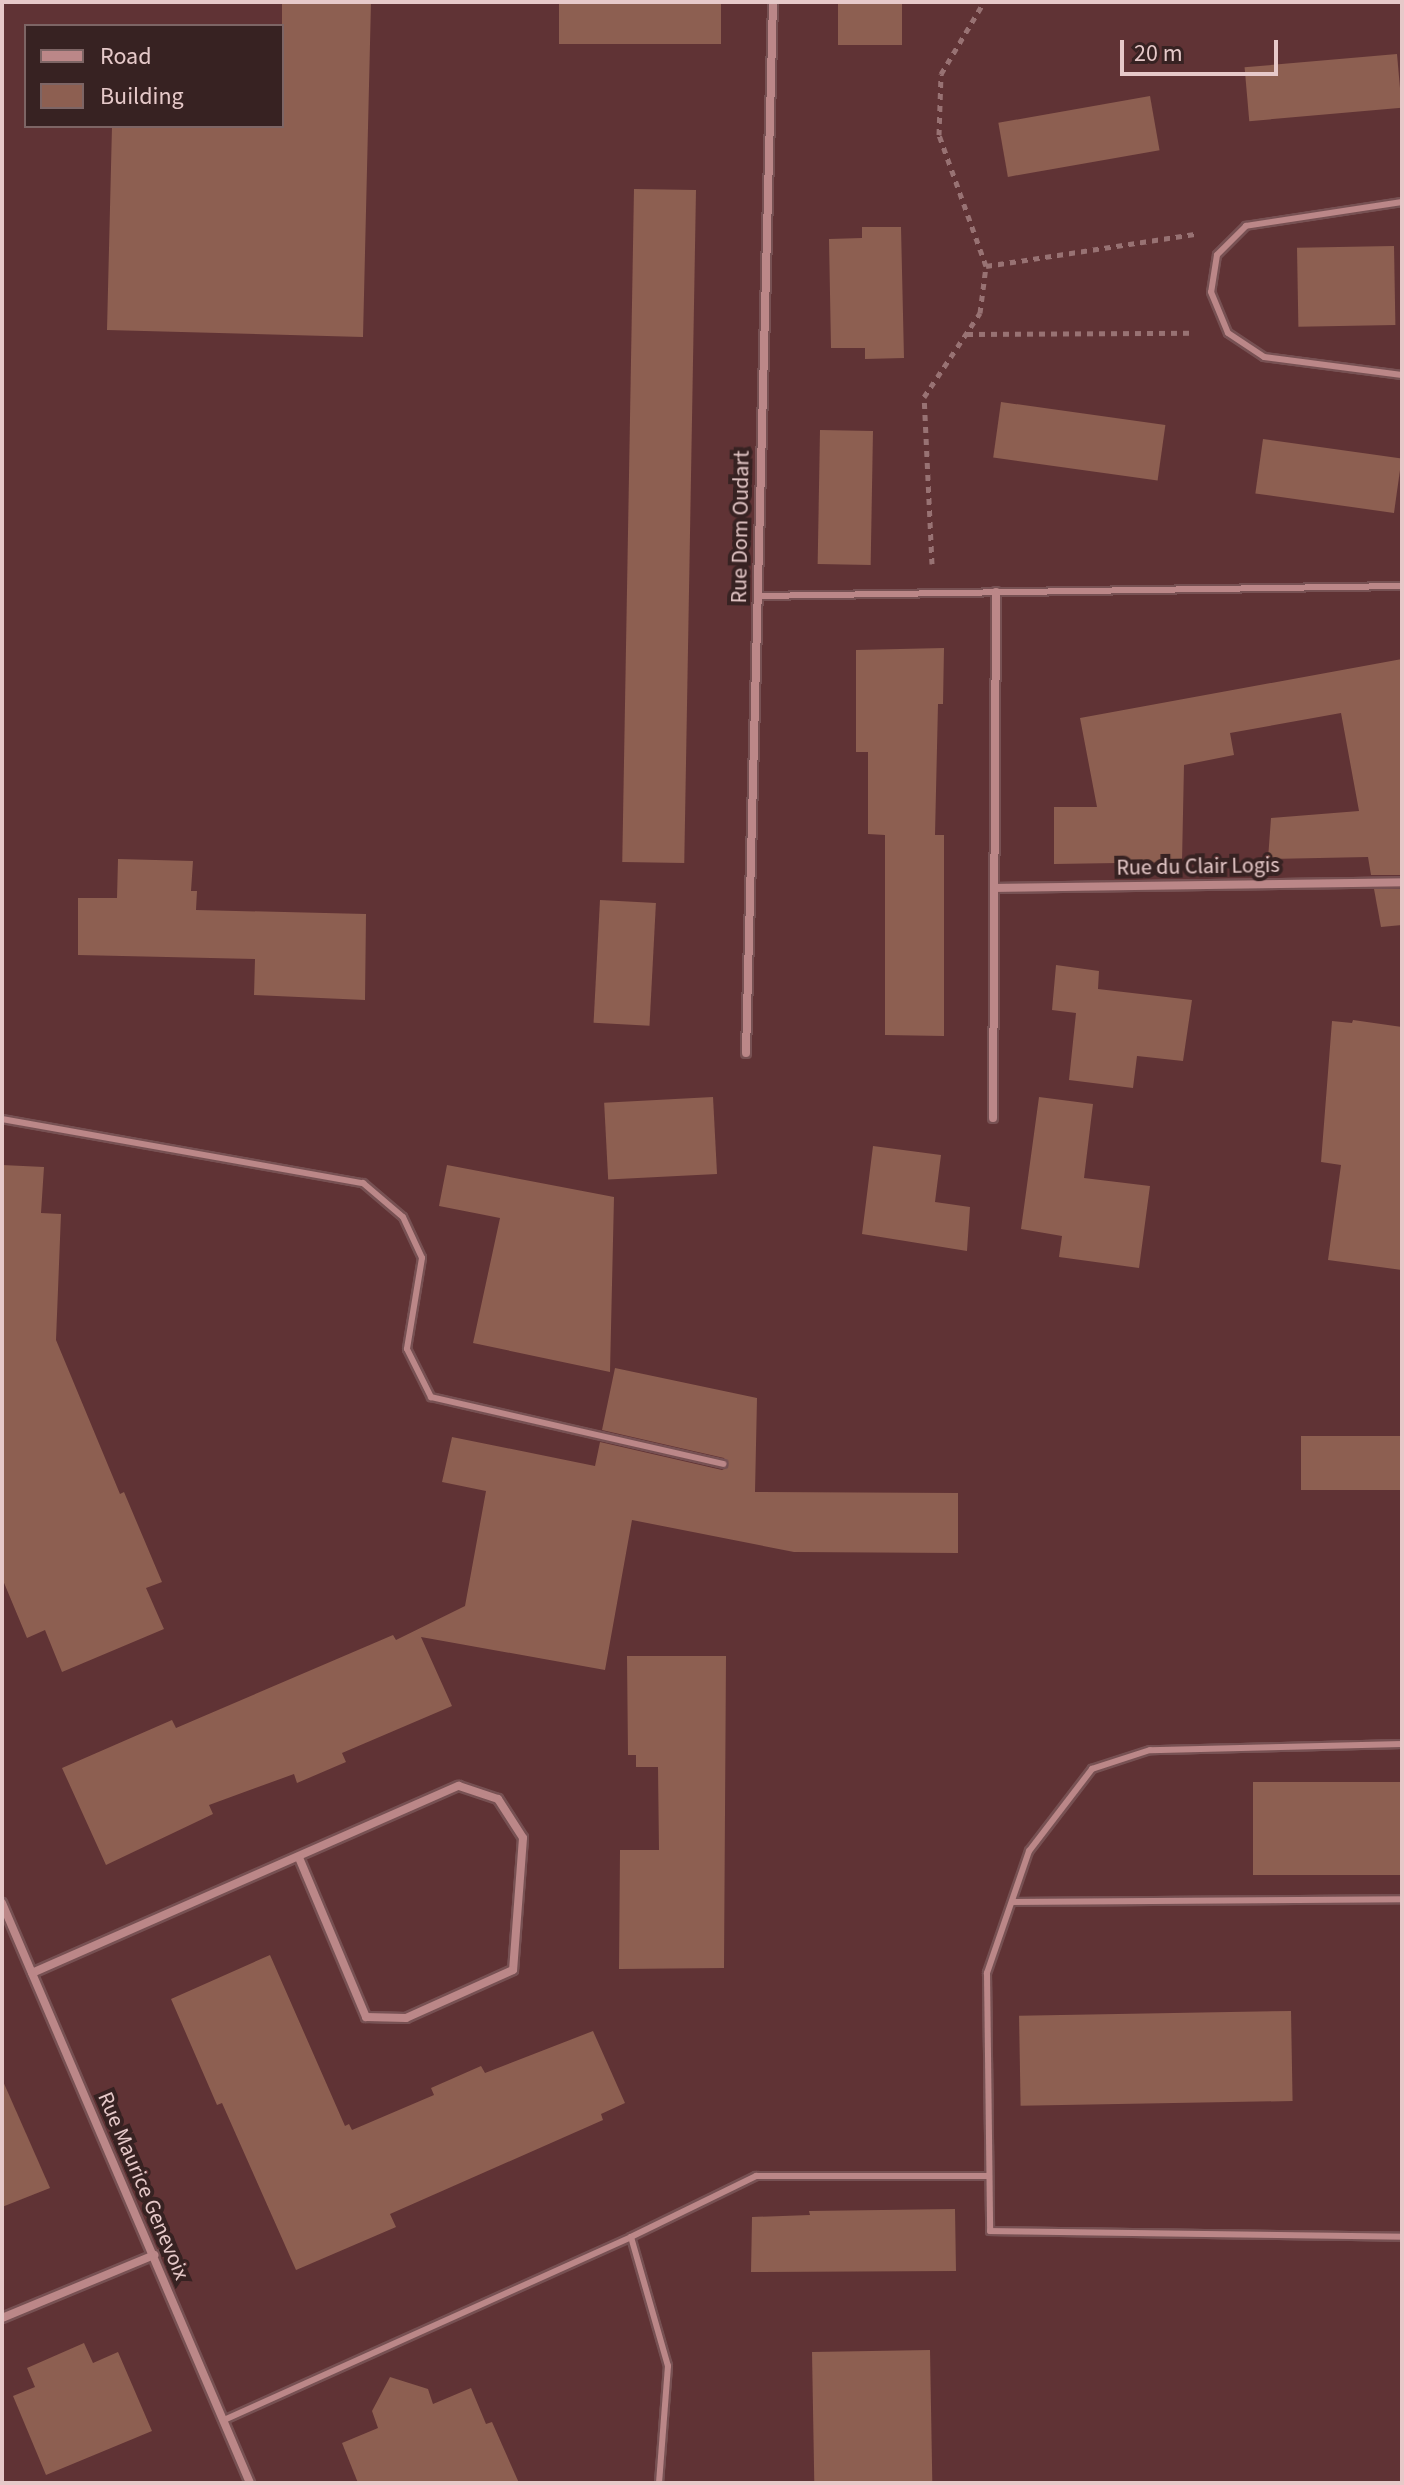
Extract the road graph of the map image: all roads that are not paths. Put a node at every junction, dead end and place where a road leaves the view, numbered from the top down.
1 (773, 2) edge
2 (1402, 202) edge
3 (1402, 375) edge
4 (1402, 586) edge
5 (996, 592) junction
6 (758, 596) junction
7 (1402, 882) edge
8 (995, 888) junction
9 (746, 1053) dead end
10 (993, 1118) dead end
11 (2, 1119) edge
12 (723, 1464) dead end
13 (1402, 1744) edge
14 (299, 1858) junction
15 (1402, 1899) edge
16 (1012, 1902) junction
17 (2, 1903) edge
18 (32, 1973) junction
19 (989, 2176) junction
20 (631, 2237) junction
21 (1402, 2237) edge
22 (154, 2255) junction
23 (2, 2318) edge
24 (224, 2420) junction
25 (250, 2483) edge
26 (659, 2483) edge

1 - 6 street, Rue Dom Oudart
2 - 3 lane
4 - 5 lane
5 - 6 lane
5 - 8 street
6 - 9 street, Rue Dom Oudart
7 - 8 street, Rue du Clair Logis
8 - 10 street
11 - 12 lane
13 - 16 lane
14 - 14 street
14 - 18 street
15 - 16 lane
16 - 19 lane
17 - 18 street, Rue Maurice Genevoix
18 - 22 street, Rue Maurice Genevoix
19 - 20 lane
19 - 21 lane
20 - 24 lane
20 - 26 lane
22 - 23 street
22 - 24 street, Rue Maurice Genevoix
24 - 25 street, Rue Maurice Genevoix

